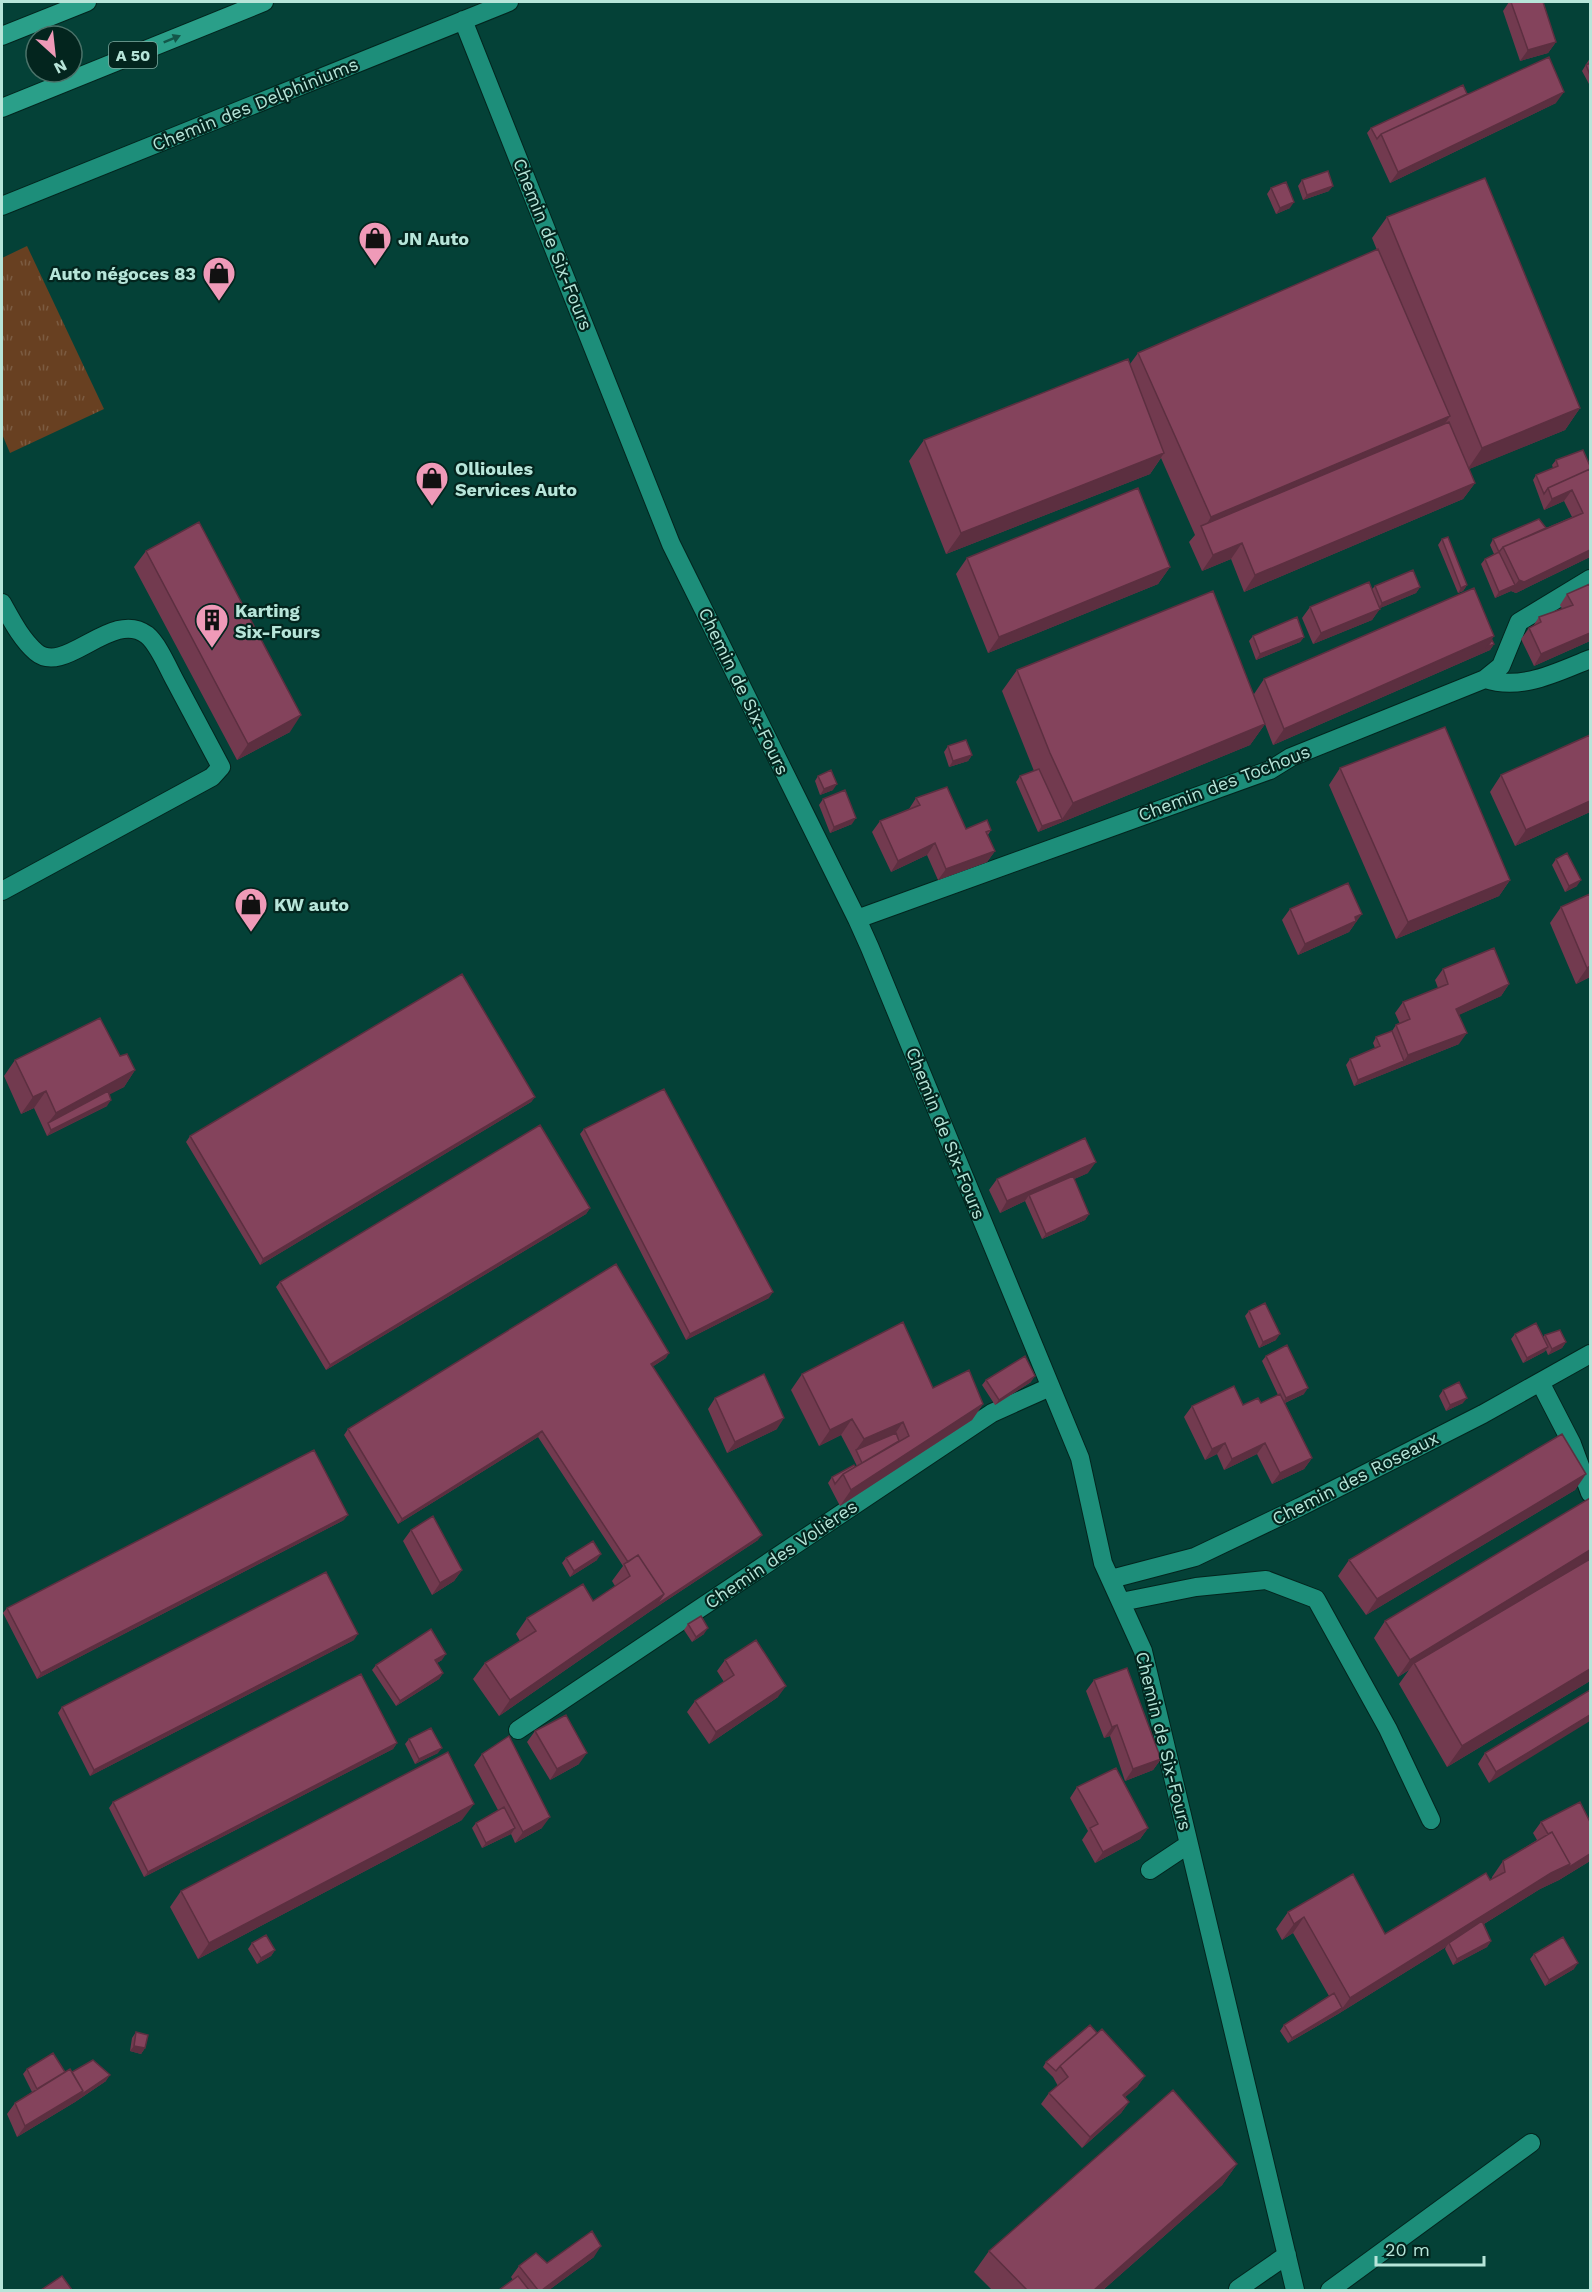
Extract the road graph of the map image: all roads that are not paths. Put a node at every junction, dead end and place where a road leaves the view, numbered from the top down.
1 (87, 2) edge
2 (264, 2) edge
3 (509, 2) edge
4 (463, 20) junction
5 (2, 36) edge
6 (2, 108) edge
7 (2, 206) edge
8 (1590, 579) edge
9 (2, 603) edge
10 (1590, 659) edge
11 (1485, 679) junction
12 (2, 891) edge
13 (857, 919) junction
14 (1590, 1354) edge
15 (1540, 1382) junction
16 (1050, 1387) junction
17 (1590, 1493) edge
18 (1111, 1579) junction
19 (1121, 1602) junction
20 (518, 1730) dead end
21 (1431, 1820) dead end
22 (1189, 1844) junction
23 (1150, 1870) dead end
24 (1531, 2143) dead end
25 (1287, 2255) junction
26 (1238, 2289) edge
27 (1295, 2290) edge
28 (1330, 2290) edge

1 - 5 highway
6 -> 2 highway, A 50
3 - 4 street, Chemin des Delphiniums
4 - 7 street, Chemin des Delphiniums
4 - 13 street, Chemin de Six-Fours
8 - 11 street
9 - 12 street
10 - 11 street, Chemin des Tochous
11 - 13 street, Chemin des Tochous
13 - 16 street, Chemin de Six-Fours
14 - 15 street, Chemin des Roseaux
15 - 17 street
15 - 18 street, Chemin des Roseaux
16 - 18 street, Chemin de Six-Fours
16 - 20 street, Chemin des Volières
18 - 19 street, Chemin de Six-Fours
19 - 21 street
19 - 22 street, Chemin de Six-Fours
22 - 23 street
22 - 25 street, Chemin de Six-Fours
24 - 28 street
25 - 26 street
25 - 27 street, Chemin de Six-Fours

